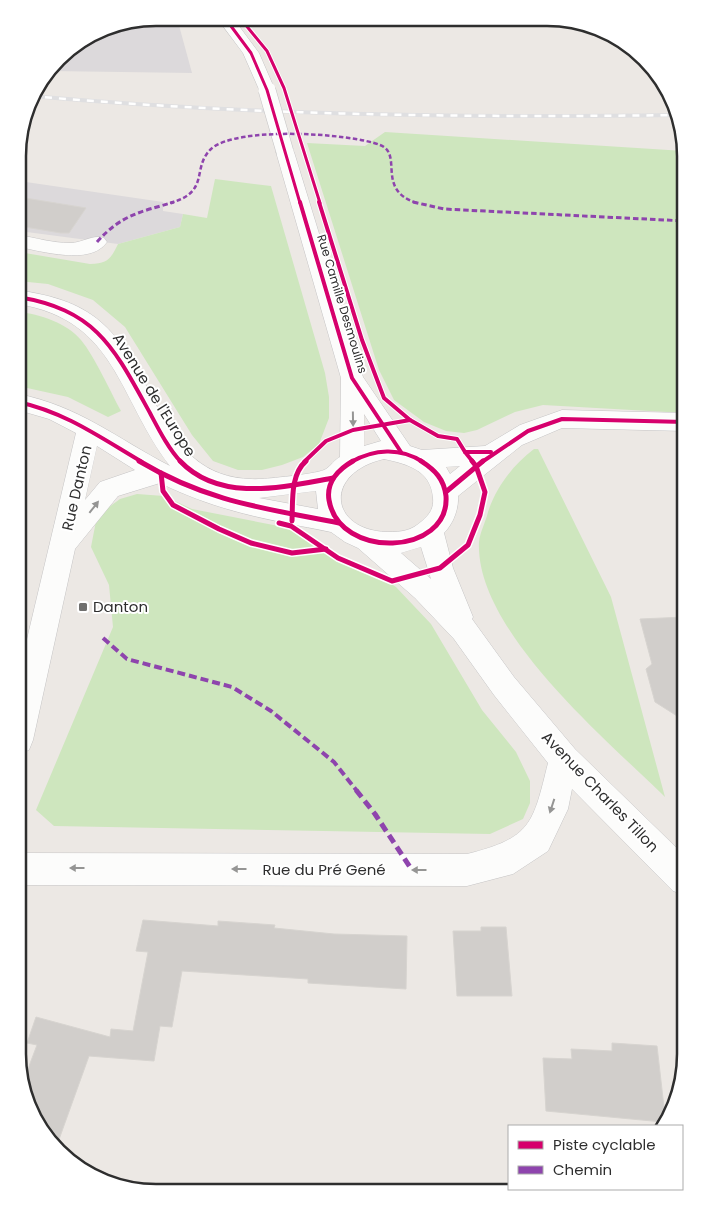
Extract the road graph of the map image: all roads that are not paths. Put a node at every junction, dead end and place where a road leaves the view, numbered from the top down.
1 (231, 26) edge
2 (26, 242) edge
3 (97, 242) dead end
4 (26, 298) edge
5 (352, 378) junction
6 (26, 404) edge
7 (677, 422) edge
8 (90, 430) junction
9 (488, 454) junction
10 (410, 455) junction
11 (352, 460) junction
12 (161, 473) junction
13 (333, 478) junction
14 (447, 491) junction
15 (339, 523) junction
16 (430, 531) junction
17 (368, 541) junction
18 (64, 546) junction
19 (464, 630) junction
20 (26, 706) edge
21 (564, 759) junction
22 (26, 869) edge
23 (676, 870) edge

1 - 5 street, Rue Camille Desmoulins, bridge
2 - 3 street
4 - 13 street, Avenue de l'Europe
5 - 10 street, Rue Camille Desmoulins
5 -> 11 street, Rue Camille Desmoulins
6 - 8 street
7 - 9 street
8 - 12 street
8 - 18 street, Rue Danton
9 - 10 street
9 - 14 street
10 - 11 street
10 - 14 street
11 - 13 street
12 - 15 street
18 -> 12 street, Rue Danton
13 - 15 street
14 - 16 street
15 - 17 street
16 - 17 street
16 - 19 street, Avenue Charles Tillon
17 - 19 street, Avenue Charles Tillon
18 - 20 street, Rue Danton
19 - 21 street, Avenue Charles Tillon
21 -> 22 street, Rue du Pré Gené
21 - 23 street, Avenue Charles Tillon

